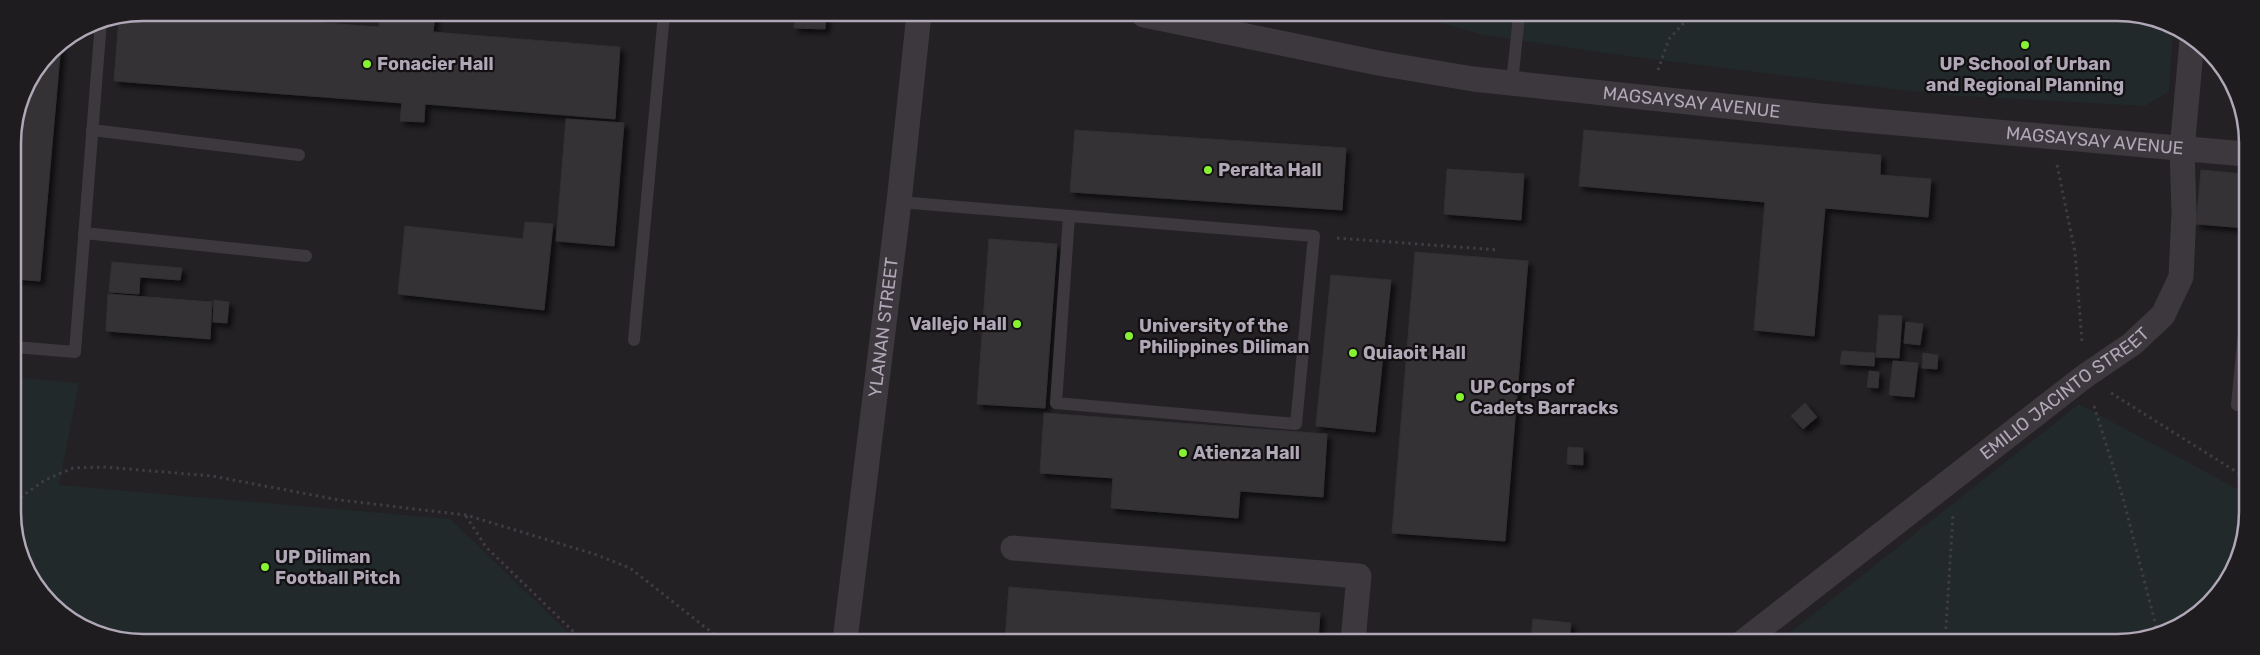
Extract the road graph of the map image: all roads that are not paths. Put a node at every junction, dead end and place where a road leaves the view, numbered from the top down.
1 (663, 21) edge
2 (918, 21) edge
3 (1173, 21) edge
4 (1518, 21) edge
5 (100, 30) edge
6 (2191, 47) edge
7 (1512, 83) junction
8 (92, 130) junction
9 (2182, 149) junction
10 (2239, 154) edge
11 (299, 155) dead end
12 (899, 202) junction
13 (1069, 216) junction
14 (84, 233) junction
15 (306, 256) dead end
16 (634, 340) dead end
17 (21, 348) edge
18 (2239, 384) edge
19 (2237, 405) dead end
20 (1013, 548) dead end
21 (1354, 633) edge
22 (1755, 633) edge
23 (846, 634) edge

1 - 16 lane
2 - 12 street, YLANAN STREET
3 - 7 street, MAGSAYSAY AVENUE
4 - 7 lane
5 - 8 lane
6 - 9 street, EMILIO JACINTO STREET
7 - 9 street, MAGSAYSAY AVENUE
8 - 11 lane
8 - 14 lane
9 - 10 street, MAGSAYSAY AVENUE
9 - 22 street, EMILIO JACINTO STREET
12 - 13 lane
12 - 23 street, YLANAN STREET
13 - 13 lane
14 - 15 lane
14 - 17 lane
18 - 19 lane
20 - 21 street

